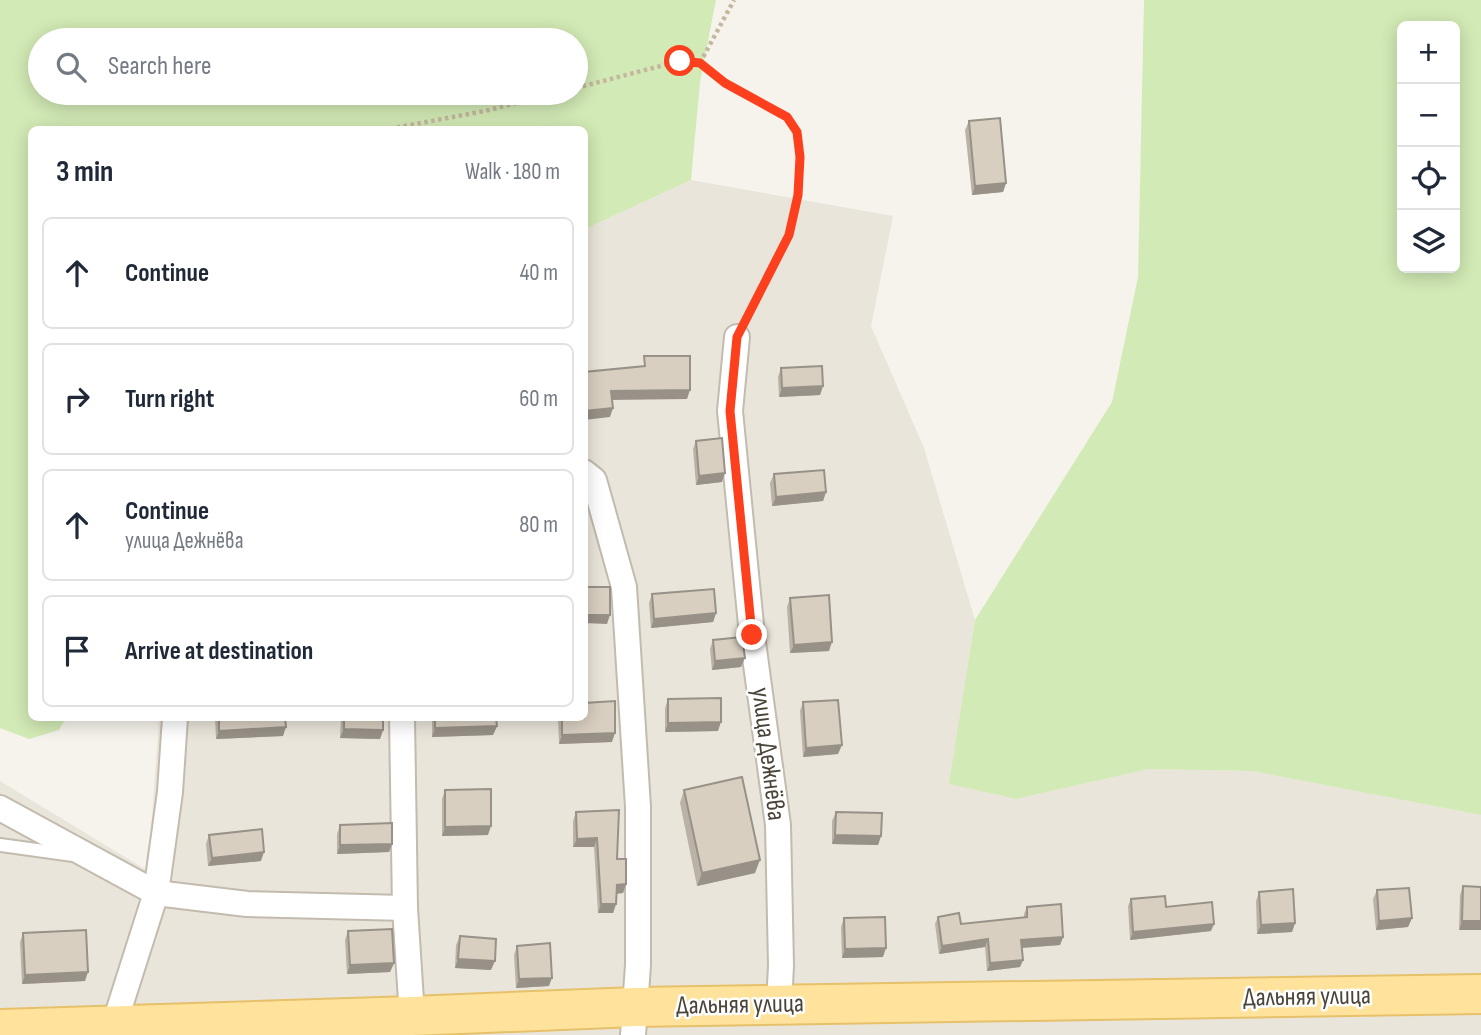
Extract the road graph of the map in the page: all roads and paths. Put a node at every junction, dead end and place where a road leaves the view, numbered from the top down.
1 (734, 0) edge
2 (700, 63) junction
3 (588, 85) edge
4 (509, 105) edge
5 (404, 126) edge
6 (737, 337) joint
7 (588, 475) edge
8 (175, 721) edge
9 (402, 721) edge
10 (0, 808) edge
11 (0, 845) edge
12 (94, 858) junction
13 (156, 893) junction
14 (405, 908) junction
15 (1481, 994) edge
16 (779, 1004) junction
17 (412, 1016) junction
18 (634, 1021) edge
19 (0, 1029) edge
20 (117, 1030) edge

1 - 2 path
2 - 3 path
2 - 6 path
4 - 5 path
6 - 16 street, улица Дежнёва
7 - 18 street
8 - 13 street
9 - 14 street
10 - 12 street
11 - 12 lane
12 - 13 street
13 - 14 street
13 - 20 street
14 - 17 street
15 - 16 main road, Дальняя улица
16 - 18 main road, Дальняя улица
17 - 18 main road, Дальняя улица
17 - 20 main road, Дальняя улица
19 - 20 main road, Дальняя улица

